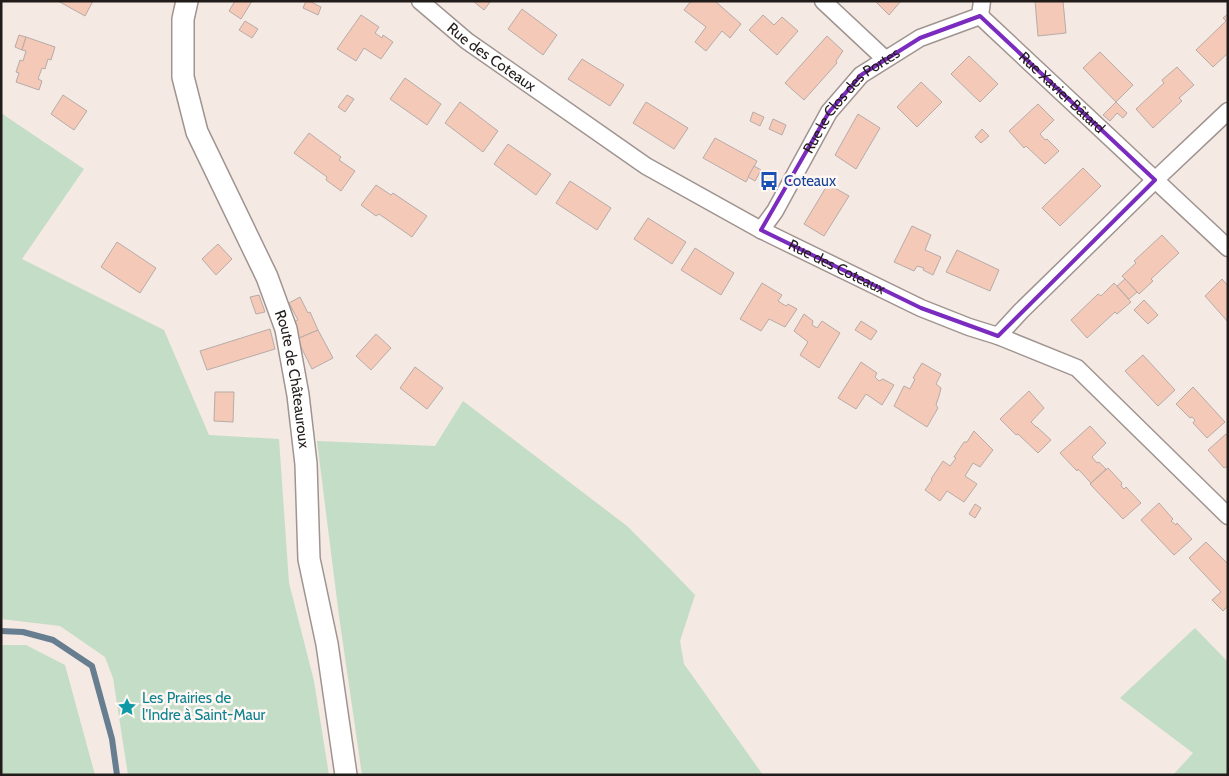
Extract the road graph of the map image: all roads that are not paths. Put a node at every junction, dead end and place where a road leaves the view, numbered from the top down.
1 (187, 1) edge
2 (420, 1) edge
3 (824, 1) edge
4 (981, 9) edge
5 (885, 59) junction
6 (1228, 111) edge
7 (1155, 180) junction
8 (761, 230) junction
9 (1228, 248) edge
10 (998, 336) junction
11 (1228, 516) edge
12 (346, 775) edge

1 - 12 street, Route de Châteauroux
2 - 8 street, Rue des Coteaux
3 - 5 street
4 - 5 street, Rue le Clos des Portes
4 - 7 street, Rue Xavier Bâtard
5 - 8 street, Rue le Clos des Portes
6 - 7 street
7 - 9 street, Rue Xavier Bâtard
7 - 10 street
8 - 10 street, Rue des Coteaux
10 - 11 street, Rue des Coteaux

